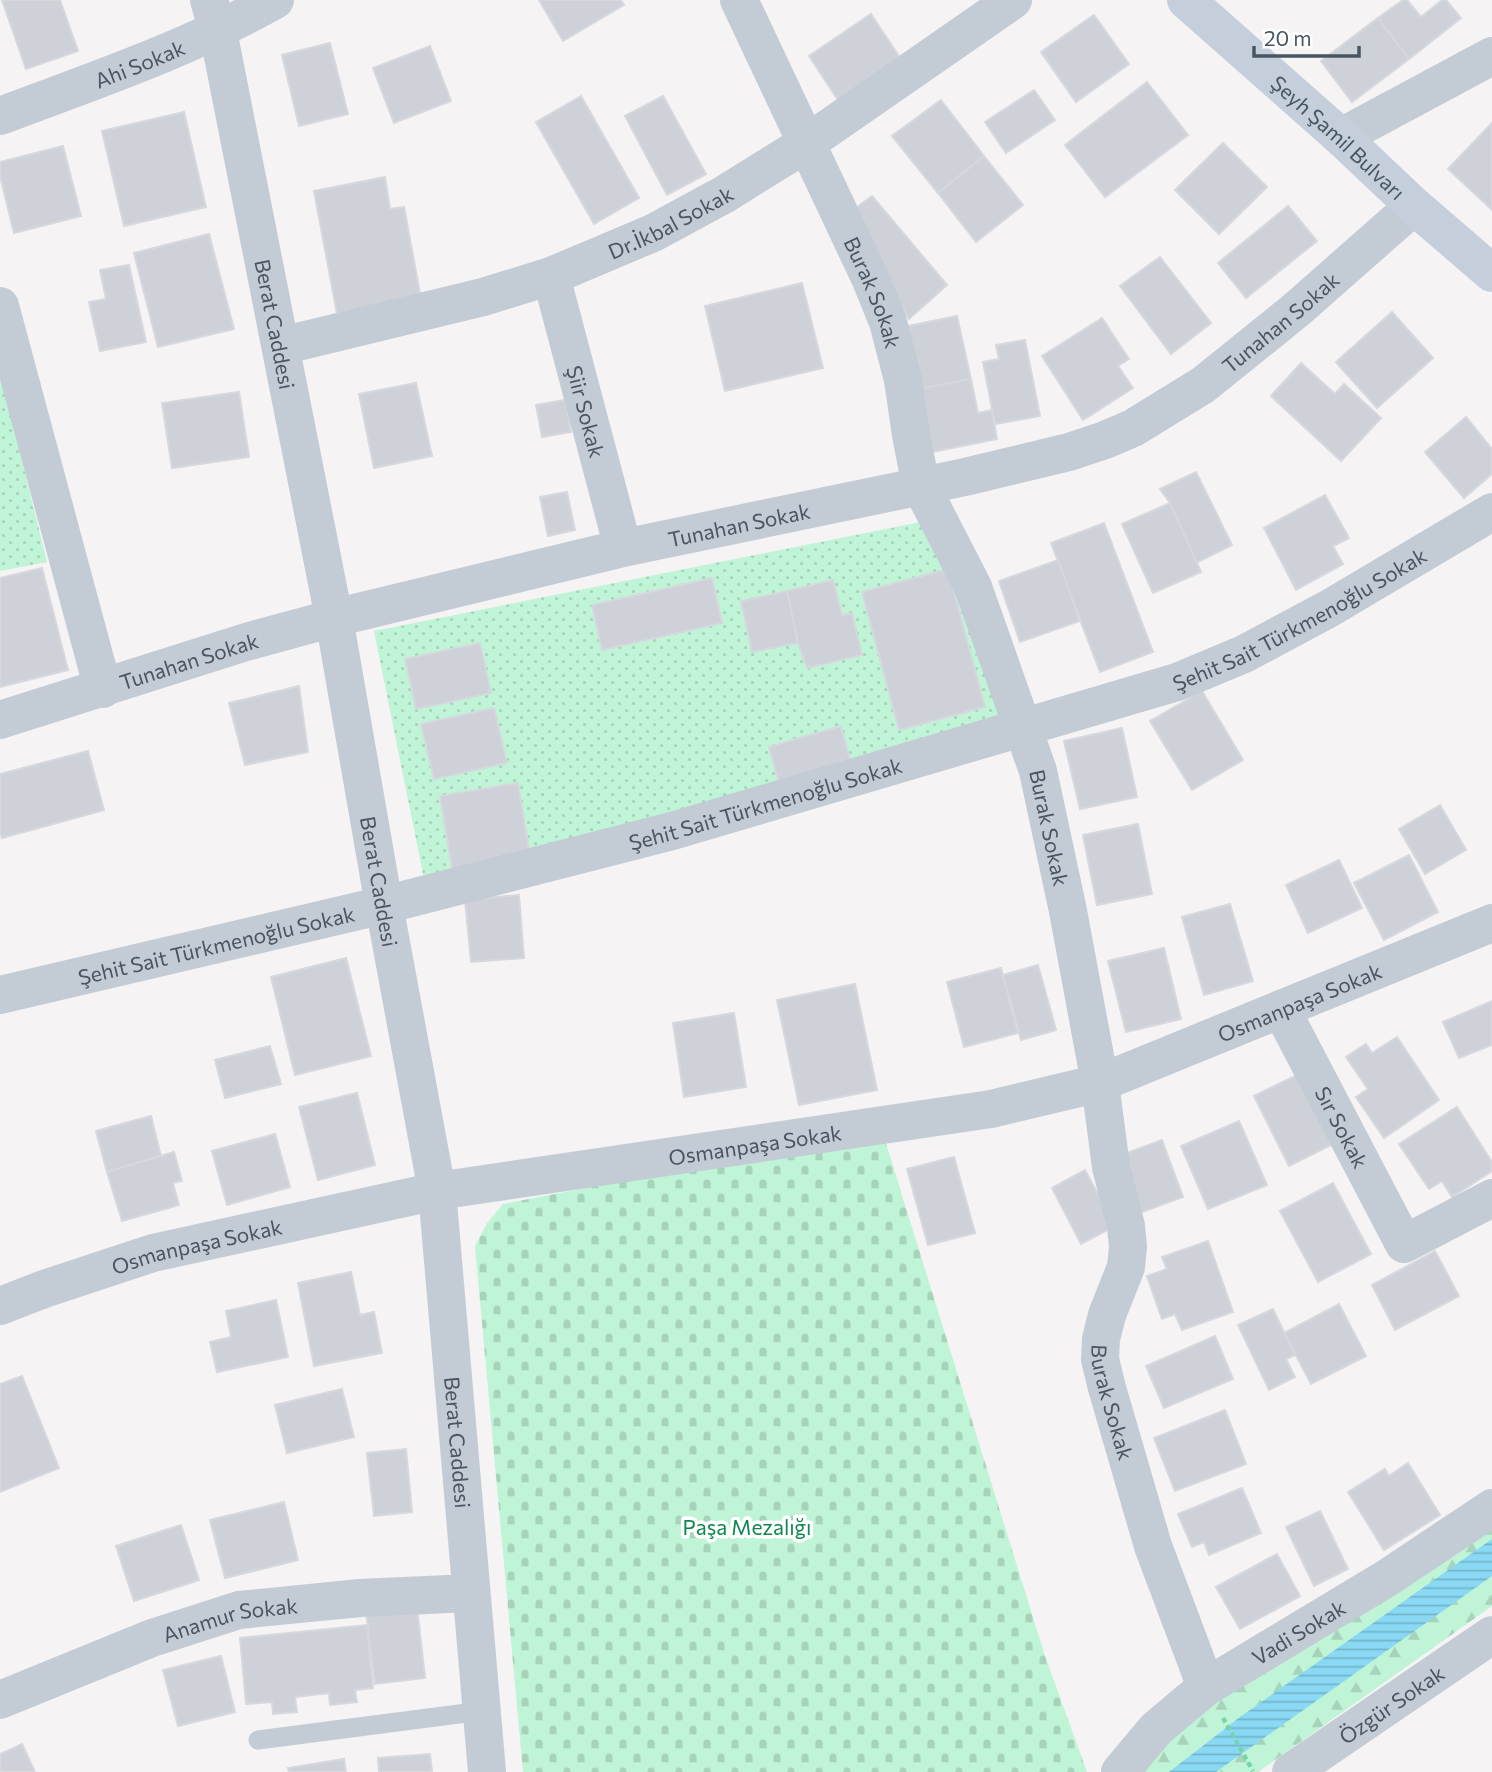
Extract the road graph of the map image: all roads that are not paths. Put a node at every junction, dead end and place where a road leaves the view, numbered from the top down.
1 (275, 0) edge
2 (739, 0) edge
3 (1013, 0) edge
4 (1186, 0) edge
5 (213, 15) edge
6 (1492, 56) edge
7 (0, 116) edge
8 (1341, 137) junction
9 (807, 143) junction
10 (1414, 206) junction
11 (1492, 273) edge
12 (551, 276) junction
13 (0, 306) edge
14 (281, 346) junction
15 (921, 486) junction
16 (1492, 512) edge
17 (623, 548) junction
18 (334, 618) junction
19 (103, 689) junction
20 (0, 720) edge
21 (1024, 727) junction
22 (384, 905) junction
23 (1492, 923) edge
24 (0, 995) edge
25 (1281, 1009) junction
26 (1100, 1083) junction
27 (437, 1191) junction
28 (1492, 1198) edge
29 (0, 1306) edge
30 (1492, 1508) edge
31 (471, 1592) junction
32 (1492, 1635) edge
33 (1206, 1688) junction
34 (0, 1700) edge
35 (482, 1711) junction
36 (258, 1740) dead end
37 (487, 1772) edge
38 (1120, 1772) edge
39 (1291, 1772) edge

1 - 5 street, Ahi Sokak
2 - 9 street, Burak Sokak
3 - 9 street, Dr.İkbal Sokak
4 - 8 main road, Şeyh Şamil Bulvarı
5 - 7 street, Ahi Sokak
5 - 14 street, Berat Caddesi
6 - 8 street
8 - 10 main road, Şeyh Şamil Bulvarı
9 - 12 street, Dr.İkbal Sokak
9 - 15 street, Burak Sokak
10 - 11 main road, Şeyh Şamil Bulvarı
10 - 15 street, Tunahan Sokak
12 - 14 street, Dr.İkbal Sokak
12 - 17 street, Şiir Sokak
13 - 19 street
14 - 18 street, Berat Caddesi
15 - 17 street, Tunahan Sokak
15 - 21 street, Burak Sokak
16 - 21 street, Şehit Sait Türkmenoğlu Sokak
17 - 18 street, Tunahan Sokak
18 - 19 street, Tunahan Sokak
18 - 22 street, Berat Caddesi
19 - 20 street, Tunahan Sokak
21 - 22 street, Şehit Sait Türkmenoğlu Sokak
21 - 26 street, Burak Sokak
22 - 24 street, Şehit Sait Türkmenoğlu Sokak
22 - 27 street, Berat Caddesi
23 - 25 street, Osmanpaşa Sokak
25 - 26 street, Osmanpaşa Sokak
25 - 28 street, Sır Sokak
26 - 27 street, Osmanpaşa Sokak
26 - 33 street, Burak Sokak
27 - 29 street, Osmanpaşa Sokak
27 - 31 street, Berat Caddesi
30 - 33 street, Vadi Sokak
31 - 34 street, Anamur Sokak
31 - 35 street, Berat Caddesi
32 - 39 street, Özgür Sokak
33 - 38 street, Vadi Sokak
35 - 36 lane
35 - 37 street, Berat Caddesi

